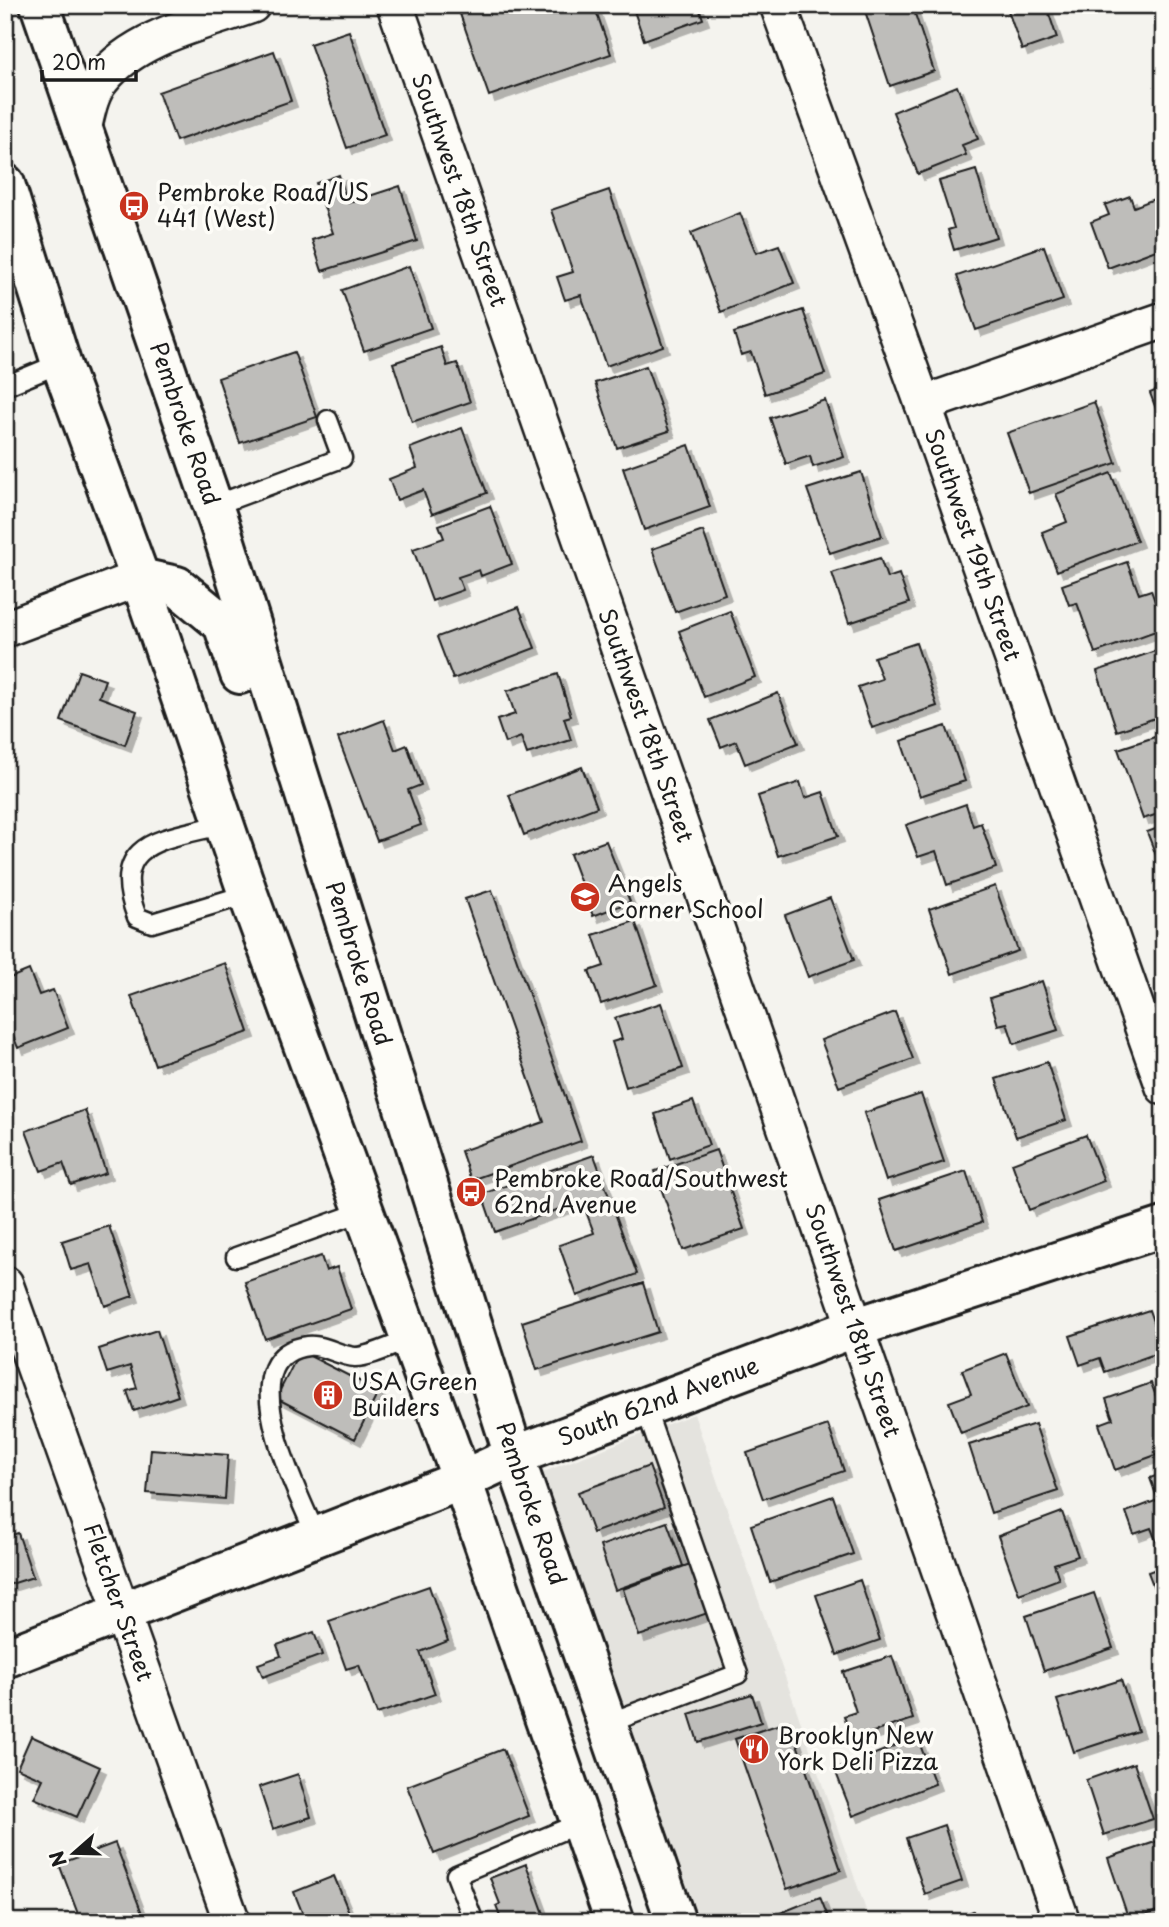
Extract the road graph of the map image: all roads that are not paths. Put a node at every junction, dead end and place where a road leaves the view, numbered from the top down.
1 (40, 5) edge
2 (252, 5) edge
3 (395, 5) edge
4 (778, 5) edge
5 (83, 130) junction
6 (5, 184) edge
7 (1164, 320) edge
8 (61, 363) junction
9 (5, 386) edge
10 (923, 404) junction
11 (328, 420) dead end
12 (213, 506) junction
13 (140, 578) junction
14 (5, 629) edge
15 (224, 824) junction
16 (248, 894) junction
17 (364, 982) junction
18 (1164, 1087) edge
19 (364, 1211) junction
20 (1164, 1227) edge
21 (236, 1257) dead end
22 (5, 1284) edge
23 (854, 1328) junction
24 (411, 1339) junction
25 (645, 1407) junction
26 (514, 1456) junction
27 (462, 1480) junction
28 (316, 1536) junction
29 (122, 1611) junction
30 (5, 1658) edge
31 (606, 1724) junction
32 (580, 1823) junction
33 (232, 1922) edge
34 (474, 1922) edge
35 (615, 1922) edge
36 (676, 1922) edge
37 (1062, 1922) edge

1 - 5 main road, Pembroke Road
2 - 5 street
3 - 23 street, Southwest 18th Street
4 - 10 street, Southwest 19th Street
5 - 12 main road, Pembroke Road
6 - 8 main road
7 - 10 street
8 - 9 lane
8 - 13 main road
10 - 18 street, Southwest 19th Street
11 - 12 lane
12 - 17 main road, Pembroke Road
13 - 14 street
13 - 15 main road
13 - 17 main road
15 - 16 main road
15 - 16 lane
16 - 19 main road
17 - 26 main road, Pembroke Road
19 - 21 lane
19 - 24 main road
20 - 23 main road, South 62nd Avenue
22 - 29 street, Fletcher Street
23 - 25 main road, South 62nd Avenue
23 - 37 street, Southwest 18th Street
24 - 27 main road
24 - 28 lane
25 - 26 main road, South 62nd Avenue
25 - 31 lane
26 - 27 main road, South 62nd Avenue
26 - 31 main road, Pembroke Road
27 - 28 main road, South 62nd Avenue
27 - 32 main road
28 - 29 main road, South 62nd Avenue
29 - 30 main road, South 62nd Avenue
29 - 33 street, Fletcher Street
31 - 36 main road, Pembroke Road
32 - 34 lane
32 - 35 main road

